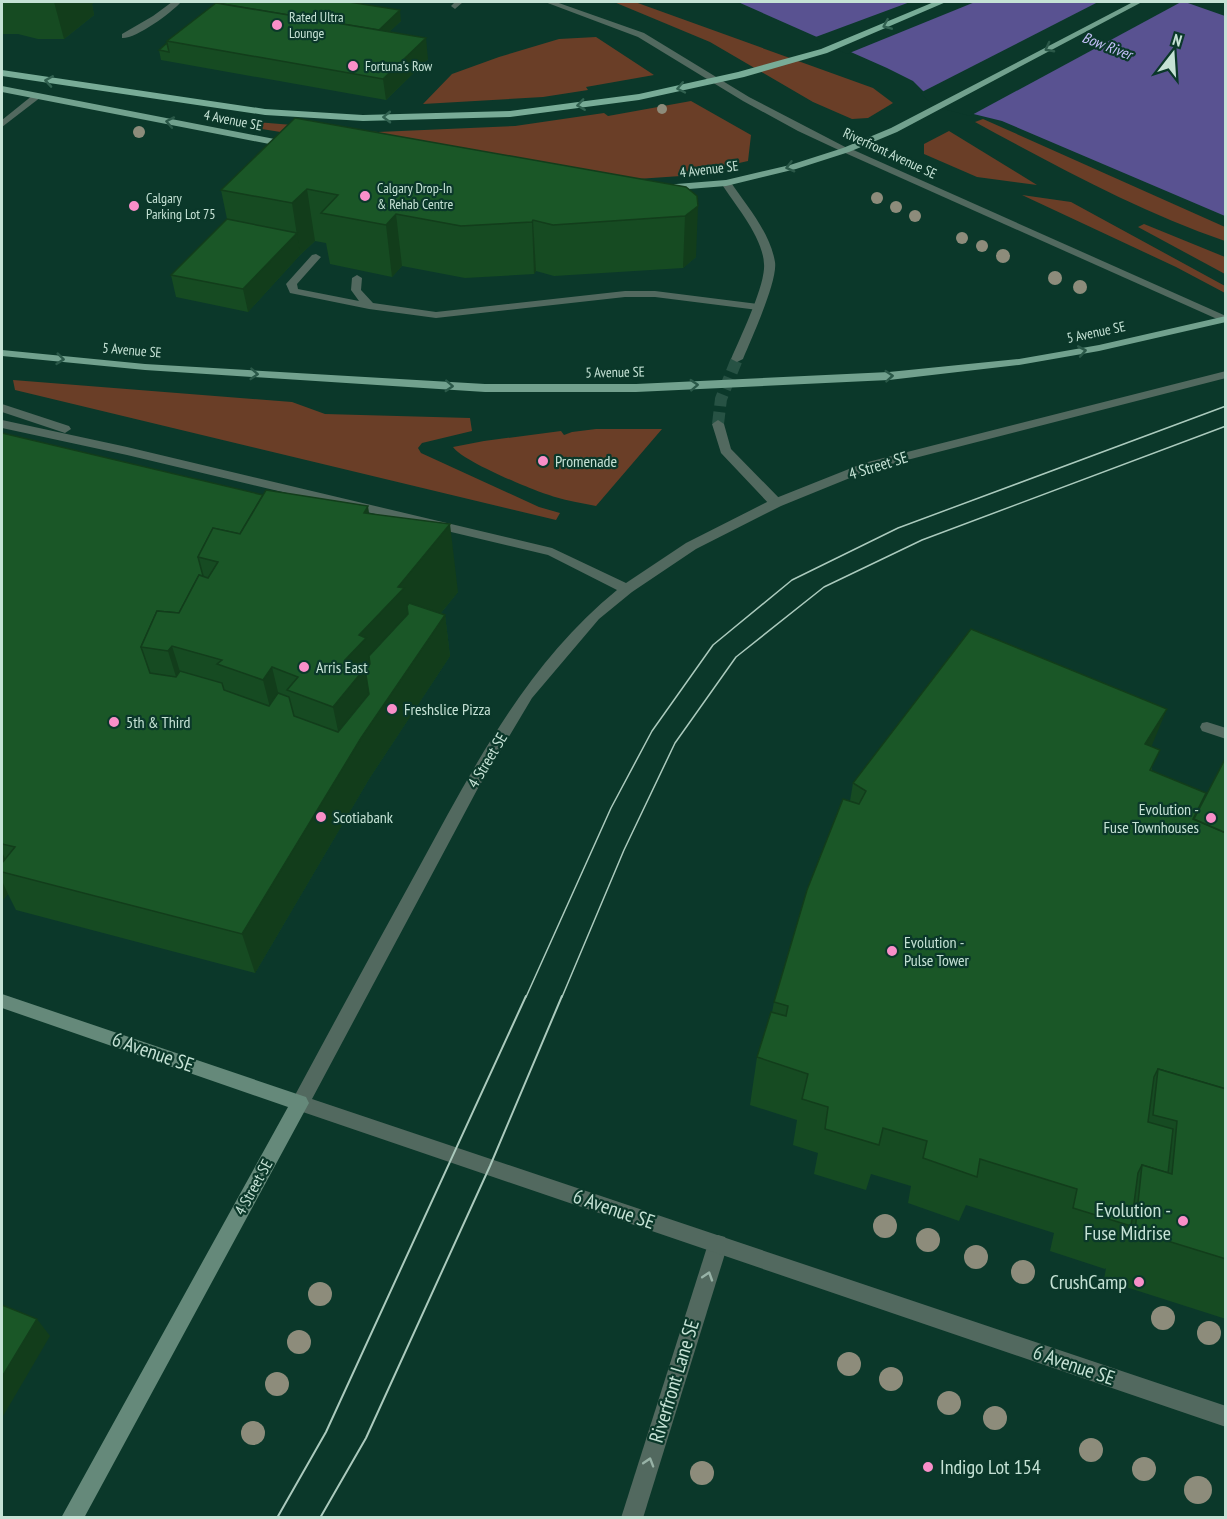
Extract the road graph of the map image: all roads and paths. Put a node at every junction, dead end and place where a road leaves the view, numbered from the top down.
1 (177, 2) edge
2 (549, 2) edge
3 (941, 2) edge
4 (1138, 2) edge
5 (125, 36) dead end
6 (2, 73) edge
7 (2, 89) edge
8 (36, 97) junction
9 (2, 124) edge
10 (303, 147) edge
11 (846, 150) junction
12 (726, 183) junction
13 (657, 189) edge
14 (316, 256) dead end
15 (357, 278) dead end
16 (369, 306) junction
17 (758, 308) junction
18 (1226, 320) edge
19 (2, 353) edge
20 (737, 359) tunnel mouth
21 (1226, 374) edge
22 (2, 408) edge
23 (2, 424) edge
24 (718, 424) tunnel mouth
25 (127, 450) junction
26 (776, 503) junction
27 (627, 589) junction
28 (1207, 727) dead end
29 (1226, 734) edge
30 (2, 1001) edge
31 (300, 1102) junction
32 (718, 1244) junction
33 (1226, 1417) edge
34 (72, 1518) edge
35 (632, 1518) edge

1 - 5 street
2 - 11 street, Riverfront Avenue SE
3 -> 6 highway
4 -> 11 main road, 4 Avenue SE
7 - 8 main road, 4 Avenue SE
8 - 9 street
10 -> 8 main road, 4 Avenue SE
11 -> 12 main road, 4 Avenue SE
11 - 18 street, Riverfront Avenue SE
12 - 13 main road, 4 Avenue SE
12 - 17 street
14 - 16 street
15 - 16 street
16 - 17 street
17 - 20 street
19 -> 18 main road, 5 Avenue SE
21 - 26 street, 4 Street SE
22 - 25 street
23 - 25 street
24 - 26 street
25 - 27 street
26 - 27 street, 4 Street SE
27 - 31 street, 4 Street SE
28 - 29 street
30 - 31 main road, 6 Avenue SE
31 - 32 street, 6 Avenue SE
31 - 34 main road, 4 Street SE
32 - 33 street, 6 Avenue SE
35 -> 32 street, Riverfront Lane SE

